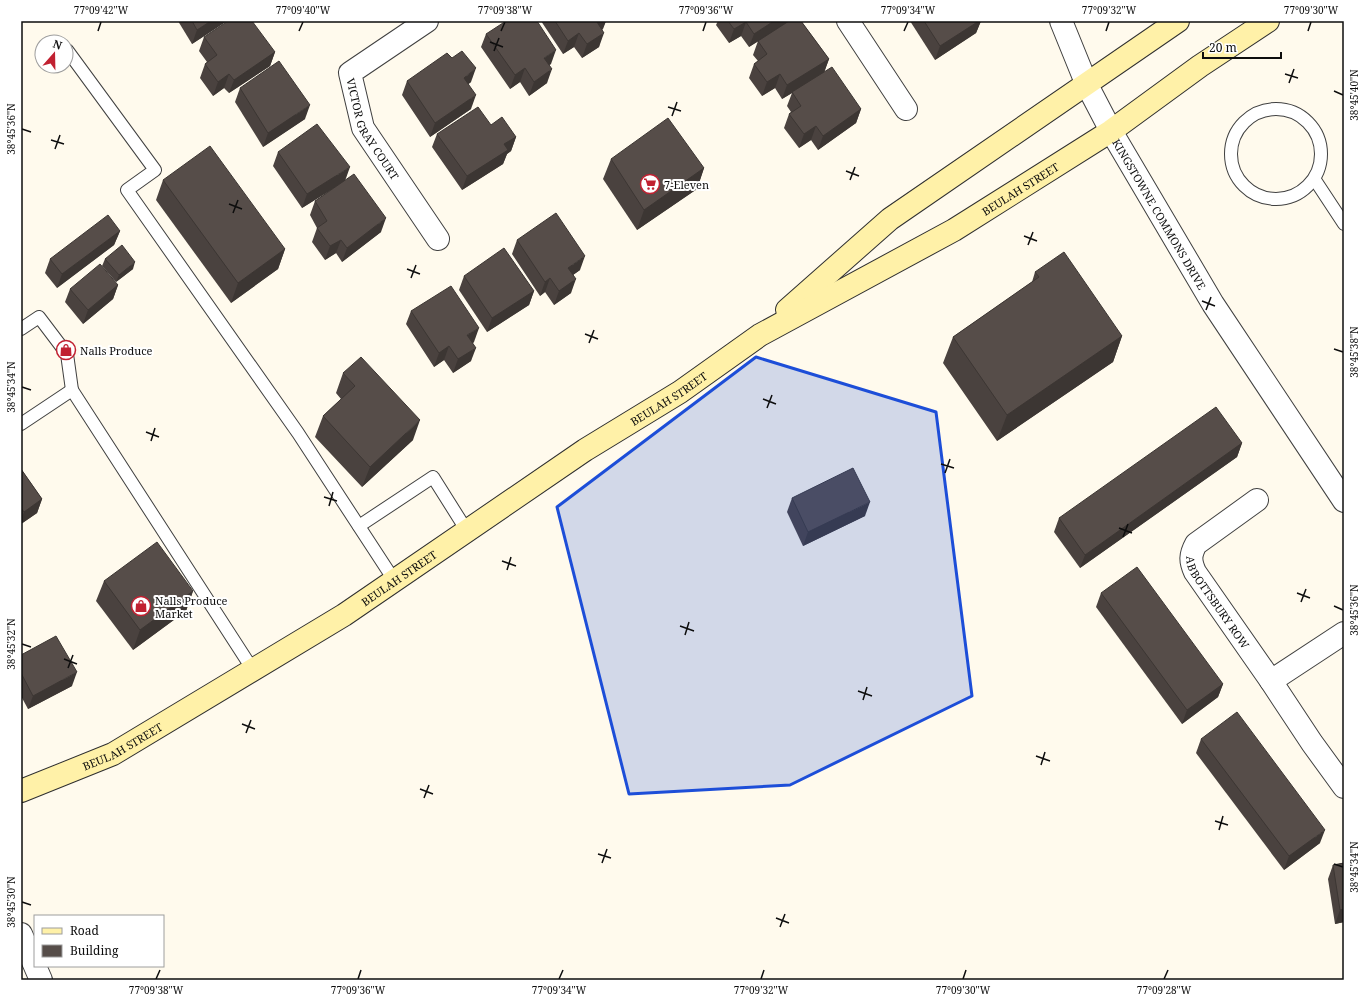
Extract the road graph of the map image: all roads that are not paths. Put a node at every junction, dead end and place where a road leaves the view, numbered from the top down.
1 (427, 21) edge
2 (848, 21) edge
3 (1061, 21) edge
4 (1178, 21) edge
5 (1268, 21) edge
6 (74, 60) edge
7 (1087, 84) junction
8 (906, 109) dead end
9 (1111, 131) junction
10 (1315, 180) junction
11 (1344, 224) edge
12 (438, 239) dead end
13 (21, 329) edge
14 (760, 335) junction
15 (72, 390) junction
16 (21, 424) edge
17 (1257, 500) dead end
18 (1344, 501) edge
19 (359, 526) junction
20 (467, 531) junction
21 (394, 580) junction
22 (1344, 633) edge
23 (253, 670) junction
24 (1271, 680) junction
25 (1344, 787) edge
26 (21, 791) edge
27 (21, 934) edge
28 (34, 965) edge
29 (35, 967) edge
30 (40, 980) edge

1 - 12 street, VICTOR GRAY COURT
2 - 8 street
3 - 7 street, KINGSTOWNE COMMONS DRIVE
4 - 7 main road, BEULAH STREET
5 - 9 main road, BEULAH STREET
6 - 19 lane
7 - 9 street, KINGSTOWNE COMMONS DRIVE
7 - 14 main road, BEULAH STREET
9 - 14 main road, BEULAH STREET
9 - 18 street, KINGSTOWNE COMMONS DRIVE
10 - 10 lane
10 - 11 lane
13 - 15 lane
14 - 20 main road, BEULAH STREET
15 - 16 lane
15 - 23 lane
17 - 24 street, ABBOTTSBURY ROW
19 - 20 lane
19 - 21 lane
20 - 21 main road, BEULAH STREET
21 - 23 main road, BEULAH STREET
22 - 24 street
23 - 26 main road, BEULAH STREET
24 - 25 street, ABBOTTSBURY ROW
27 - 28 street
29 - 30 street

